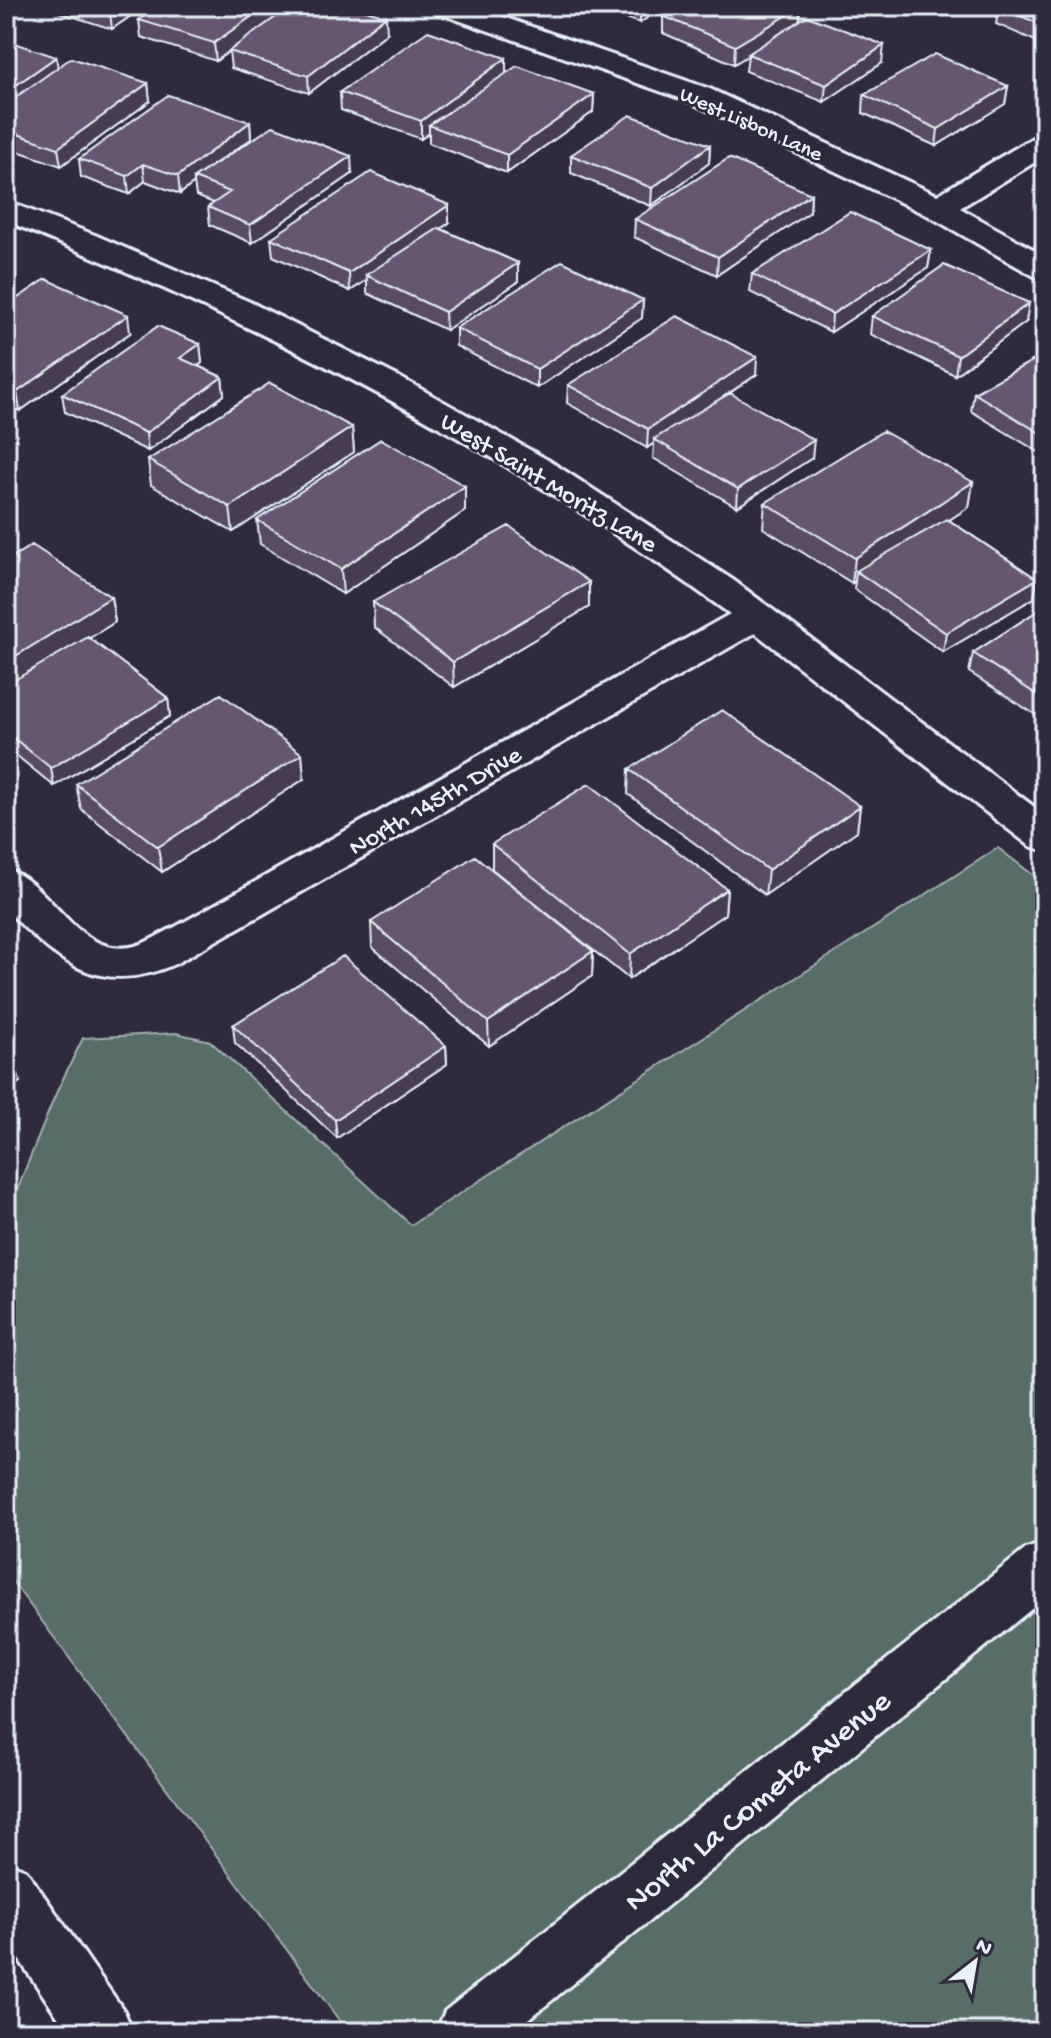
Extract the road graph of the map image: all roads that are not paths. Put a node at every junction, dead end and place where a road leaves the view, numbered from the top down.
1 (445, 6) edge
2 (1045, 143) edge
3 (938, 208) junction
4 (6, 210) edge
5 (1045, 269) edge
6 (756, 616) junction
7 (1045, 836) edge
8 (6, 884) edge
9 (1045, 1566) edge
10 (6, 1890) edge
11 (103, 2032) edge
12 (466, 2032) edge

1 - 3 street, West Lisbon Lane
2 - 3 street
3 - 5 street, West Lisbon Lane
4 - 6 street, West Saint Moritz Lane
6 - 7 street, West Saint Moritz Lane
6 - 8 street, North 145th Drive
9 - 12 street, North La Cometa Avenue
10 - 11 street

